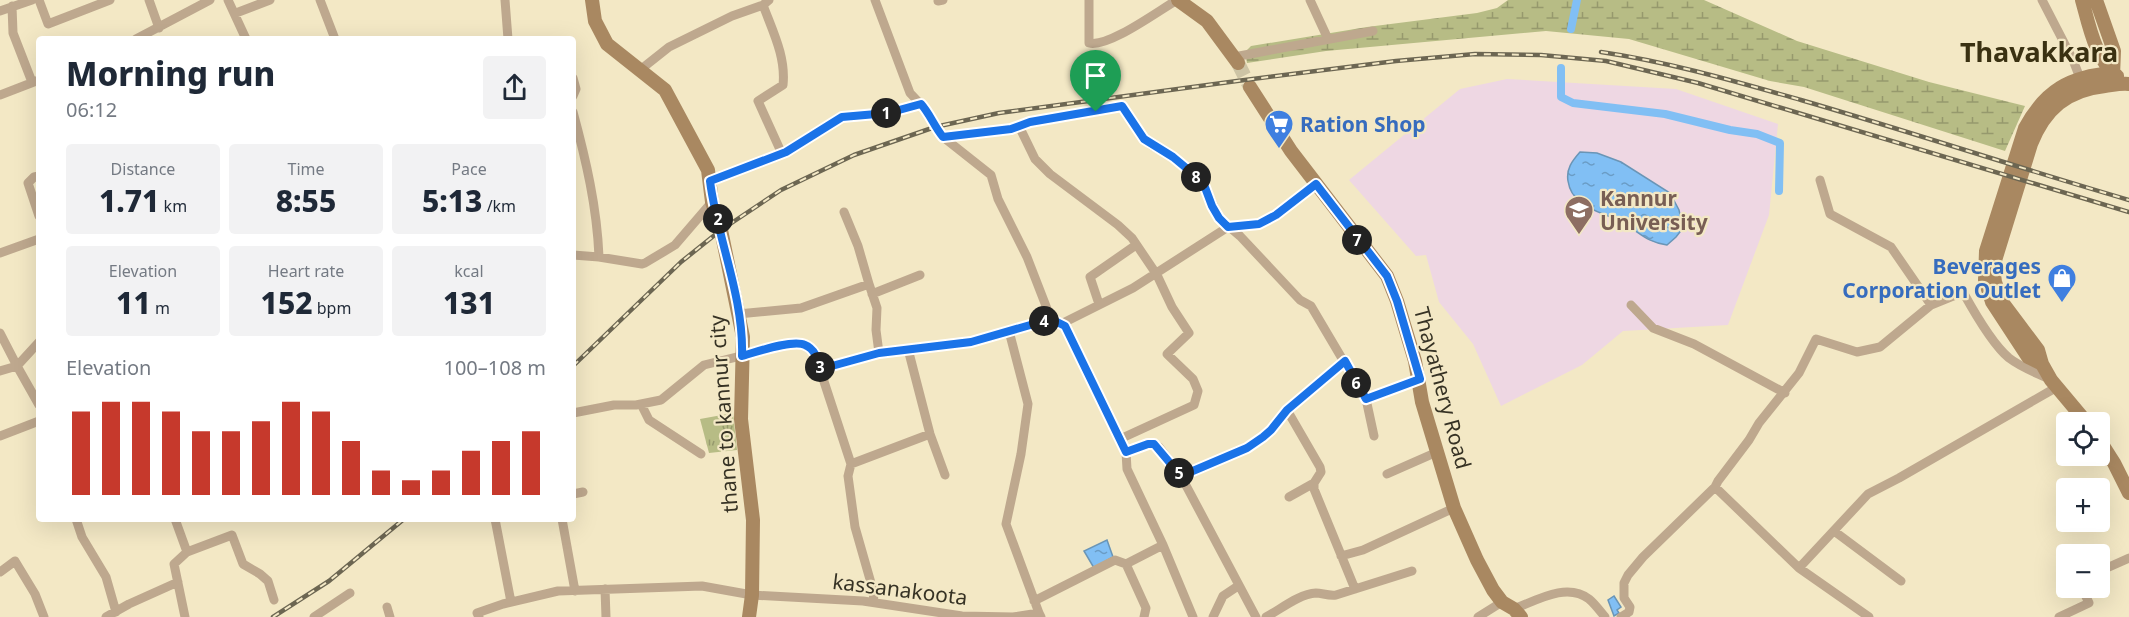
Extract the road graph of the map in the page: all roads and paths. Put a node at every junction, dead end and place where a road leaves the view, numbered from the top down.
1 (32, 0) edge
2 (39, 0) edge
3 (149, 0) edge
4 (210, 0) edge
5 (228, 0) edge
6 (270, 0) edge
7 (320, 0) edge
8 (505, 0) edge
9 (592, 0) edge
10 (875, 0) edge
11 (1089, 0) edge
12 (1178, 0) edge
13 (1310, 0) edge
14 (2042, 0) edge
15 (2082, 0) edge
16 (2096, 0) edge
17 (106, 1) edge
18 (766, 3) edge
19 (12, 6) junction
20 (0, 11) edge
21 (236, 14) junction
22 (159, 28) junction
23 (1373, 31) dead end
24 (2092, 34) junction
25 (142, 36) edge
26 (245, 36) edge
27 (334, 36) edge
28 (508, 36) edge
29 (1328, 39) junction
30 (1236, 60) joint
31 (640, 70) junction
32 (2080, 78) junction
33 (36, 81) edge
34 (2120, 81) edge
35 (1250, 87) tunnel mouth
36 (0, 95) edge
37 (921, 104) junction
38 (576, 124) edge
39 (1019, 126) junction
40 (943, 137) junction
41 (782, 153) junction
42 (36, 177) edge
43 (1820, 180) dead end
44 (710, 181) junction
45 (1316, 184) junction
46 (712, 202) junction
47 (36, 207) edge
48 (844, 212) dead end
49 (1228, 227) junction
50 (36, 241) edge
51 (1136, 245) junction
52 (0, 253) edge
53 (576, 255) edge
54 (599, 257) junction
55 (920, 275) dead end
56 (1157, 275) junction
57 (869, 284) junction
58 (872, 294) junction
59 (1099, 304) junction
60 (1631, 305) dead end
61 (1931, 305) junction
62 (738, 314) junction
63 (1051, 319) junction
64 (1060, 324) junction
65 (1009, 331) junction
66 (0, 333) edge
67 (36, 345) edge
68 (908, 349) junction
69 (879, 353) junction
70 (742, 356) junction
71 (1345, 361) junction
72 (2042, 364) junction
73 (17, 366) junction
74 (821, 369) junction
75 (0, 371) edge
76 (1420, 379) junction
77 (2054, 383) junction
78 (1785, 393) junction
79 (1366, 399) junction
80 (36, 400) edge
81 (641, 404) junction
82 (1287, 410) junction
83 (576, 412) edge
84 (2078, 412) edge
85 (36, 422) edge
86 (930, 434) junction
87 (0, 436) edge
88 (1374, 436) dead end
89 (1120, 439) junction
90 (1126, 452) junction
91 (1437, 452) junction
92 (701, 454) dead end
93 (2110, 457) edge
94 (851, 464) junction
95 (1387, 474) dead end
96 (945, 475) dead end
97 (1181, 476) junction
98 (1314, 483) junction
99 (1715, 487) junction
100 (2129, 493) edge
101 (1289, 497) dead end
102 (1454, 508) junction
103 (77, 522) edge
104 (176, 522) edge
105 (496, 522) edge
106 (563, 522) edge
107 (1834, 531) junction
108 (1163, 545) junction
109 (187, 552) junction
110 (1341, 556) junction
111 (2129, 558) edge
112 (1126, 564) junction
113 (2110, 567) edge
114 (1799, 568) junction
115 (1412, 571) dead end
116 (0, 572) edge
117 (1901, 581) dead end
118 (178, 582) junction
119 (1239, 586) junction
120 (605, 589) junction
121 (1355, 589) junction
122 (575, 591) junction
123 (350, 593) dead end
124 (752, 595) junction
125 (2087, 598) edge
126 (274, 600) dead end
127 (1034, 601) junction
128 (511, 602) junction
129 (874, 602) junction
130 (387, 607) dead end
131 (1512, 609) edge
132 (116, 612) junction
133 (1040, 615) edge
134 (44, 617) edge
135 (106, 617) edge
136 (185, 617) edge
137 (314, 617) edge
138 (390, 617) edge
139 (479, 617) edge
140 (606, 617) edge
141 (749, 617) edge
142 (1144, 617) edge
143 (1193, 617) edge
144 (1213, 617) edge
145 (1256, 617) edge
146 (1266, 617) edge
147 (1478, 617) edge
148 (1605, 617) edge
149 (1621, 617) edge
150 (1869, 617) edge
151 (2059, 617) edge

1 - 19 street
2 - 17 street
3 - 22 street
4 - 22 street
5 - 21 street
6 - 21 street
7 - 27 street
8 - 28 street
9 - 31 street, thane to kannur city
10 - 37 street
11 - 12 street
12 - 30 street
13 - 29 street
14 - 32 street
15 - 24 street
16 - 34 street
18 - 31 street
18 - 41 street
19 - 20 street
19 - 33 street
21 - 26 street
22 - 25 street
23 - 29 street
24 - 32 street
24 - 34 street
29 - 30 street
31 - 44 street, thane to kannur city
32 - 34 street
32 - 72 street
33 - 36 street
34 - 72 street
35 - 45 street, Thayathery Road
37 - 40 street
37 - 41 street
38 - 54 street
39 - 40 street
39 - 49 street
39 - 51 street
40 - 63 street
41 - 44 street
42 - 47 street
43 - 61 street
44 - 46 street, thane to kannur city
45 - 49 street
45 - 76 street, Thayathery Road
46 - 54 street
46 - 62 street, thane to kannur city
48 - 57 street
49 - 56 street
49 - 71 street
50 - 52 street
51 - 56 street
51 - 59 street
53 - 54 street
55 - 58 street
56 - 59 street
56 - 89 street
57 - 58 street
57 - 62 street
58 - 69 street
59 - 64 street
60 - 78 street
61 - 77 street
61 - 78 street
62 - 70 street, thane to kannur city
63 - 64 street
63 - 65 street
64 - 89 street
65 - 68 street
65 - 127 street
66 - 73 street
67 - 73 street
68 - 69 street
68 - 86 street
69 - 74 street
70 - 74 street
70 - 81 street
70 - 124 street, thane to kannur city
71 - 79 street
71 - 82 street
72 - 77 street
73 - 75 street
73 - 80 street
74 - 94 street
76 - 79 street
76 - 91 street, Thayathery Road
77 - 84 street
77 - 107 street
78 - 99 street
79 - 88 street
81 - 83 street
81 - 92 street
82 - 97 street
82 - 98 street
85 - 87 street
86 - 94 street
86 - 96 street
89 - 90 street
90 - 97 street
90 - 108 street
91 - 95 street
91 - 102 street, Thayathery Road
93 - 100 street
94 - 129 street
97 - 119 street
98 - 101 street
98 - 110 street
99 - 114 street
99 - 149 street
102 - 110 street
102 - 131 street, Thayathery Road
103 - 132 street
104 - 109 street
105 - 128 street
106 - 122 street
107 - 114 street
107 - 117 street
108 - 112 street
108 - 143 street
109 - 118 street
109 - 126 street
110 - 121 street
111 - 113 street
112 - 127 street
112 - 142 street
114 - 150 street
115 - 121 street
116 - 134 street
118 - 132 street
118 - 136 street
119 - 144 street
119 - 145 street
120 - 122 street, kassanakoota
120 - 124 street, kassanakoota
120 - 140 street
121 - 146 street
122 - 128 street, kassanakoota
123 - 137 street
124 - 129 street, kassanakoota
124 - 141 street, thane to kannur city
125 - 151 street
127 - 133 street
128 - 139 street, kassanakoota
129 - 133 street, kassanakoota
130 - 138 street
131 - 147 street
131 - 148 street
132 - 135 street

